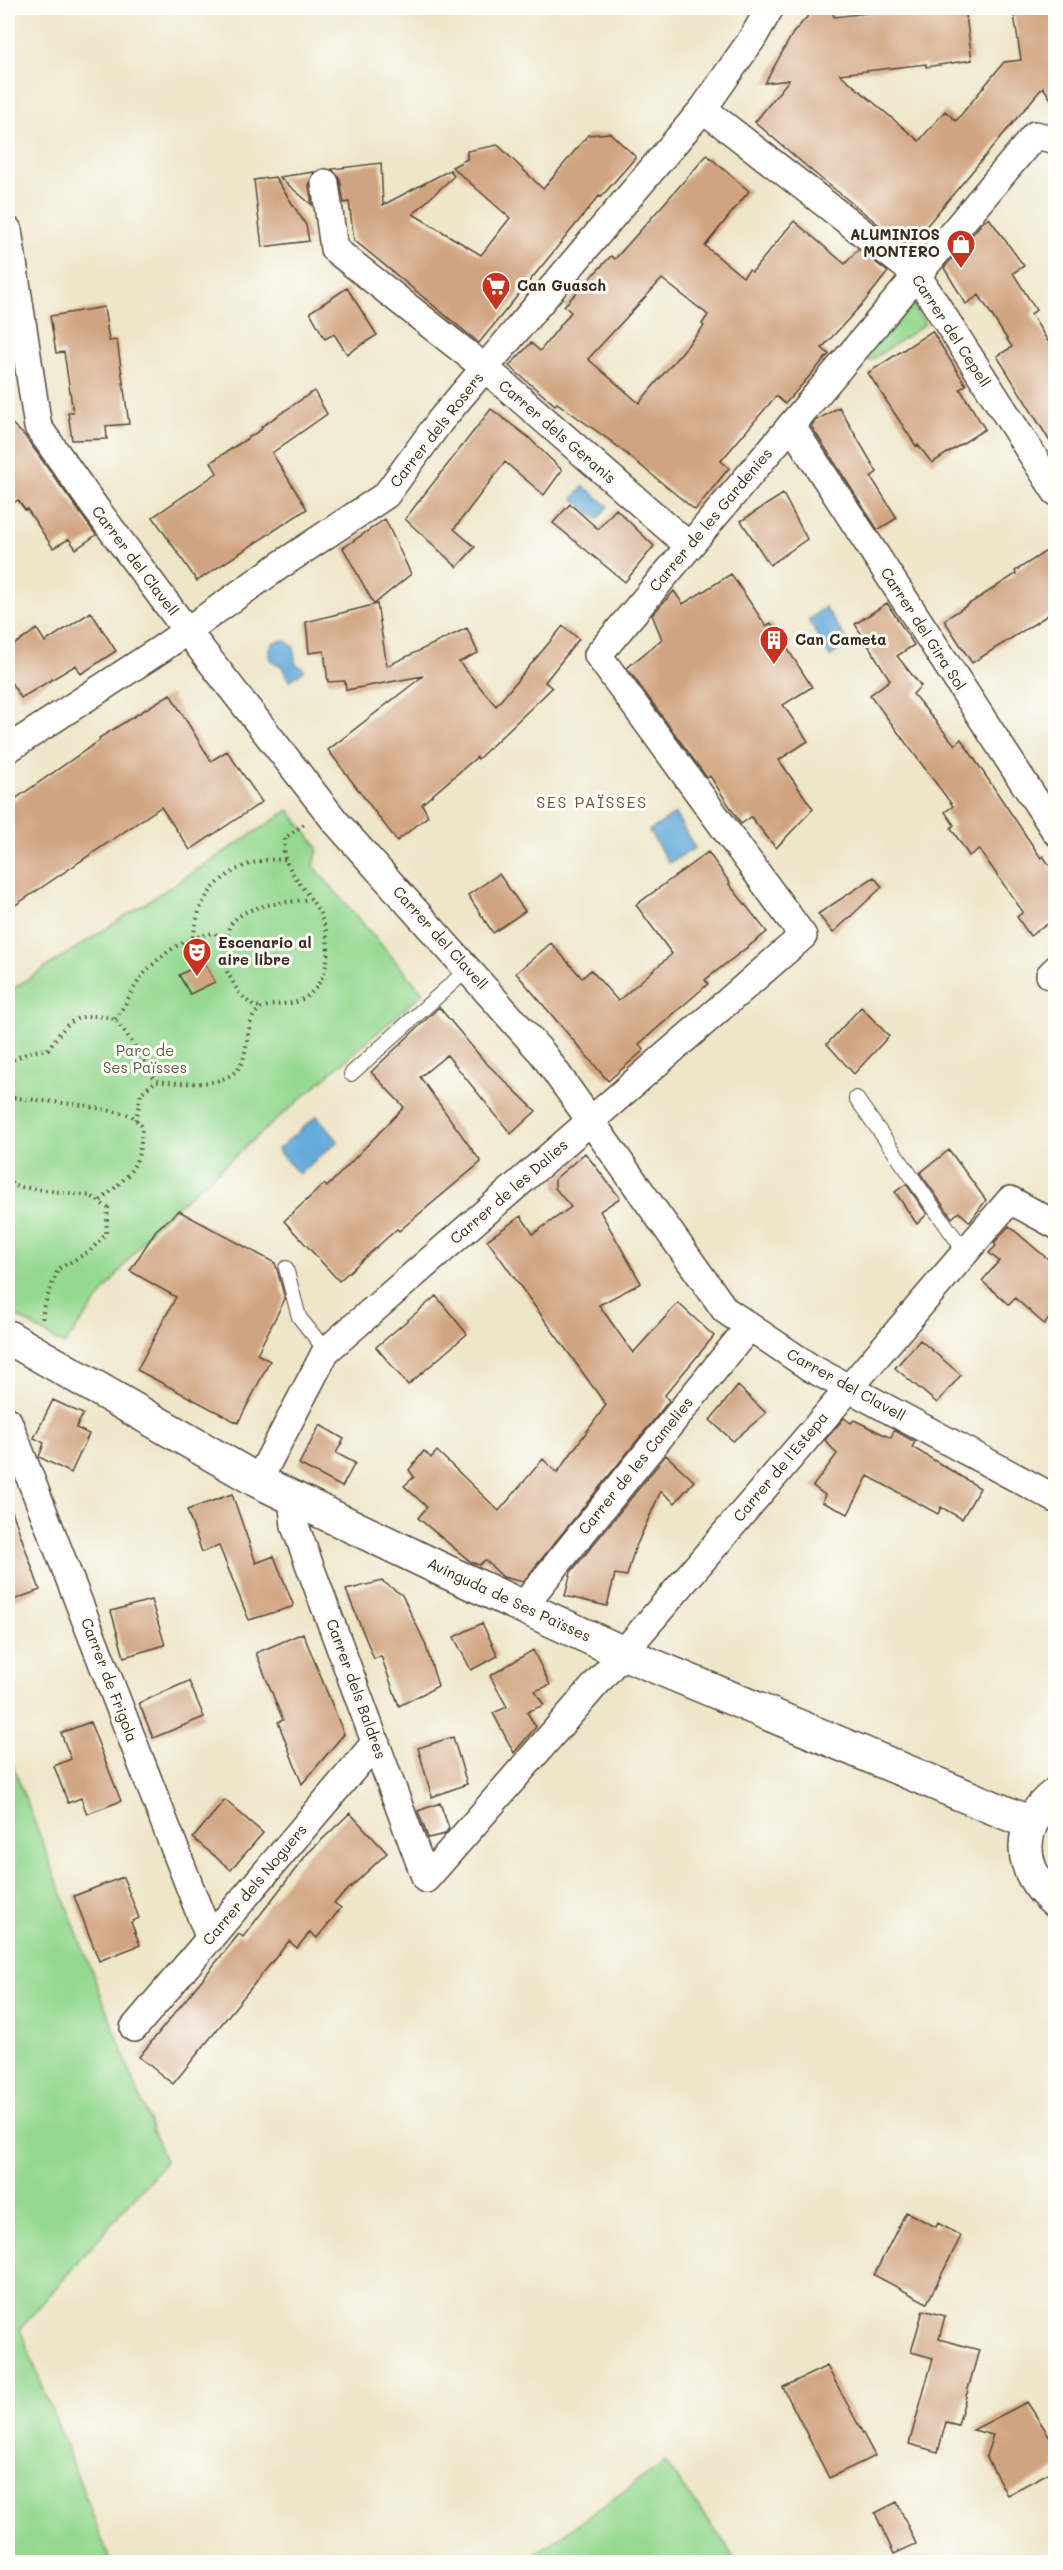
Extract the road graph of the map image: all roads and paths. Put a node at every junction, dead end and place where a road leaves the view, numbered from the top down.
1 (770, 8) edge
2 (703, 110) junction
3 (1056, 140) edge
4 (325, 183) dead end
5 (8, 230) edge
6 (917, 275) junction
7 (484, 368) junction
8 (791, 425) junction
9 (1056, 492) edge
10 (689, 546) junction
11 (187, 631) junction
12 (8, 749) edge
13 (325, 807) junction
14 (1056, 832) edge
15 (285, 860) junction
16 (310, 899) junction
17 (803, 936) joint
18 (193, 937) junction
19 (226, 947) junction
20 (468, 969) junction
21 (263, 1007) junction
22 (115, 1019) junction
23 (8, 1062) edge
24 (351, 1074) dead end
25 (156, 1081) junction
26 (8, 1097) edge
27 (856, 1098) dead end
28 (136, 1120) junction
29 (590, 1121) junction
30 (8, 1178) edge
31 (99, 1202) junction
32 (1056, 1225) edge
33 (965, 1252) junction
34 (286, 1268) dead end
35 (749, 1327) junction
36 (8, 1337) edge
37 (326, 1351) junction
38 (39, 1355) junction
39 (848, 1388) junction
40 (8, 1421) edge
41 (258, 1481) junction
42 (292, 1498) junction
43 (1056, 1499) edge
44 (523, 1606) junction
45 (624, 1653) junction
46 (376, 1742) junction
47 (1056, 1794) edge
48 (1030, 1823) junction
49 (426, 1879) joint
50 (1056, 1902) edge
51 (210, 1939) junction
52 (134, 2028) dead end

1 - 2 street, Carrer dels Rosers
2 - 6 street, Carrer del Cepell
2 - 7 street, Carrer dels Rosers
3 - 6 street, Carrer de les Gardenies
4 - 7 street, Carrer dels Geranis
5 - 11 street, Carrer del Clavell
6 - 8 street, Carrer de les Gardenies
6 - 9 street, Carrer del Cepell
7 - 10 street, Carrer dels Geranis
7 - 11 street, Carrer dels Rosers
8 - 10 street, Carrer de les Gardenies
8 - 14 street, Carrer del Gira Sol
10 - 17 street, Carrer de les Gardenies
11 - 12 street, Carrer dels Rosers
11 - 13 street, Carrer del Clavell
13 - 15 path
13 - 20 street, Carrer del Clavell
15 - 16 path
15 - 18 path
16 - 19 path
16 - 21 path
17 - 29 street, Carrer de les Dalies
18 - 19 path
18 - 22 path
19 - 21 path
20 - 24 lane
20 - 29 street, Carrer del Clavell
21 - 25 path
22 - 23 path
22 - 25 path
25 - 28 path
26 - 28 path
27 - 33 lane
28 - 31 path
29 - 35 street, Carrer del Clavell
29 - 37 street, Carrer de les Dalies
30 - 31 path
31 - 38 path
32 - 33 street, Carrer de l'Estepa
33 - 39 street, Carrer de l'Estepa
34 - 37 lane
35 - 39 street, Carrer del Clavell
35 - 44 street, Carrer de les Camelies
36 - 38 main road, Avinguda de Ses Païsses
37 - 41 street, Carrer de les Dalies
38 - 41 main road, Avinguda de Ses Païsses
39 - 43 street, Carrer del Clavell
39 - 45 street, Carrer de l'Estepa
40 - 51 street, Carrer de Frigola
41 - 42 main road, Avinguda de Ses Païsses
42 - 44 main road, Avinguda de Ses Païsses
42 - 46 street, Carrer dels Baldres
44 - 45 main road, Avinguda de Ses Païsses
45 - 48 main road, Avinguda de Ses Païsses
45 - 49 street, Carrer de l'Estepa
46 - 49 street, Carrer dels Baldres
46 - 51 street, Carrer dels Noguers
47 - 48 main road
48 - 50 main road
51 - 52 street, Carrer dels Noguers

